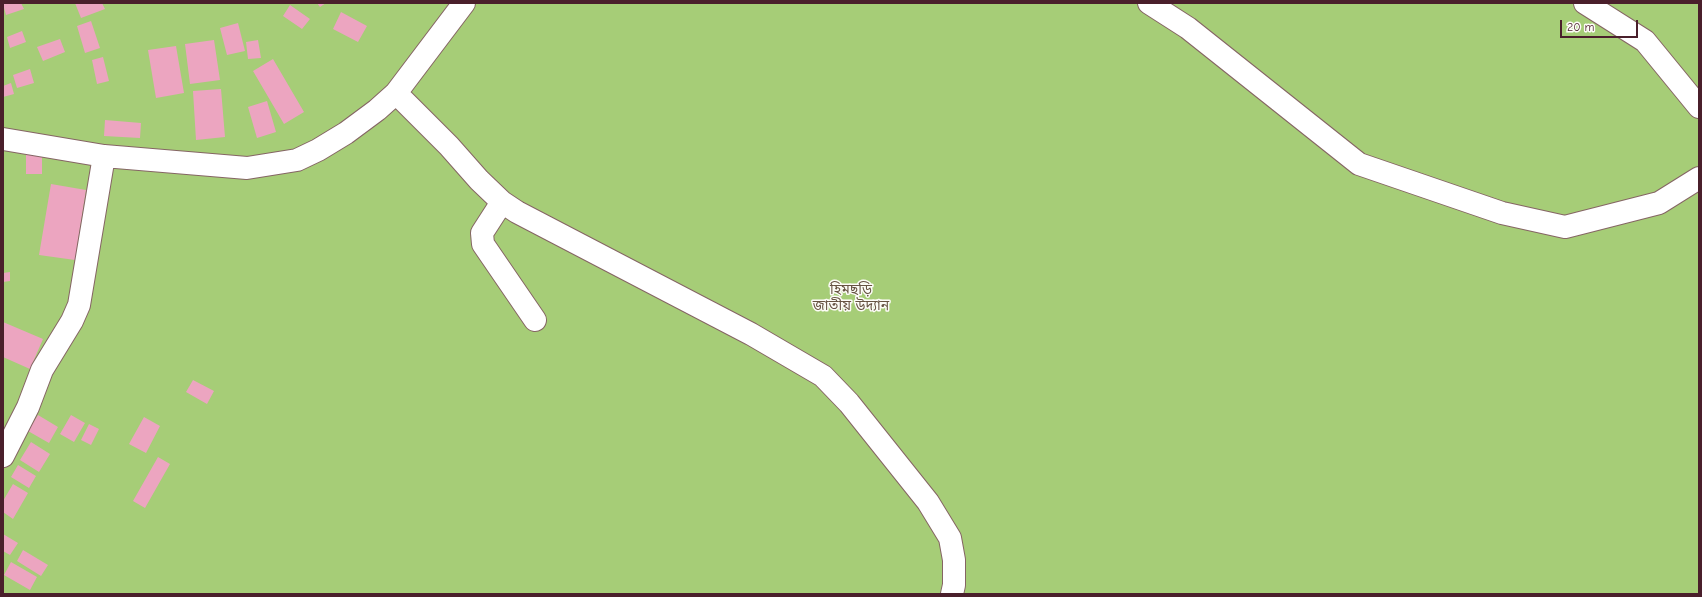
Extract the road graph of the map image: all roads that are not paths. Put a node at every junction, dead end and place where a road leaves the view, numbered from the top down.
1 (464, 3) edge
2 (1149, 3) edge
3 (1585, 3) edge
4 (396, 92) junction
5 (1699, 107) edge
6 (3, 140) edge
7 (104, 156) junction
8 (1699, 178) edge
9 (502, 202) junction
10 (536, 320) dead end
11 (3, 456) edge
12 (952, 594) edge

1 - 4 street
2 - 8 street
3 - 5 street
4 - 7 street
4 - 9 street
6 - 7 street
7 - 11 street
9 - 10 street
9 - 12 street

